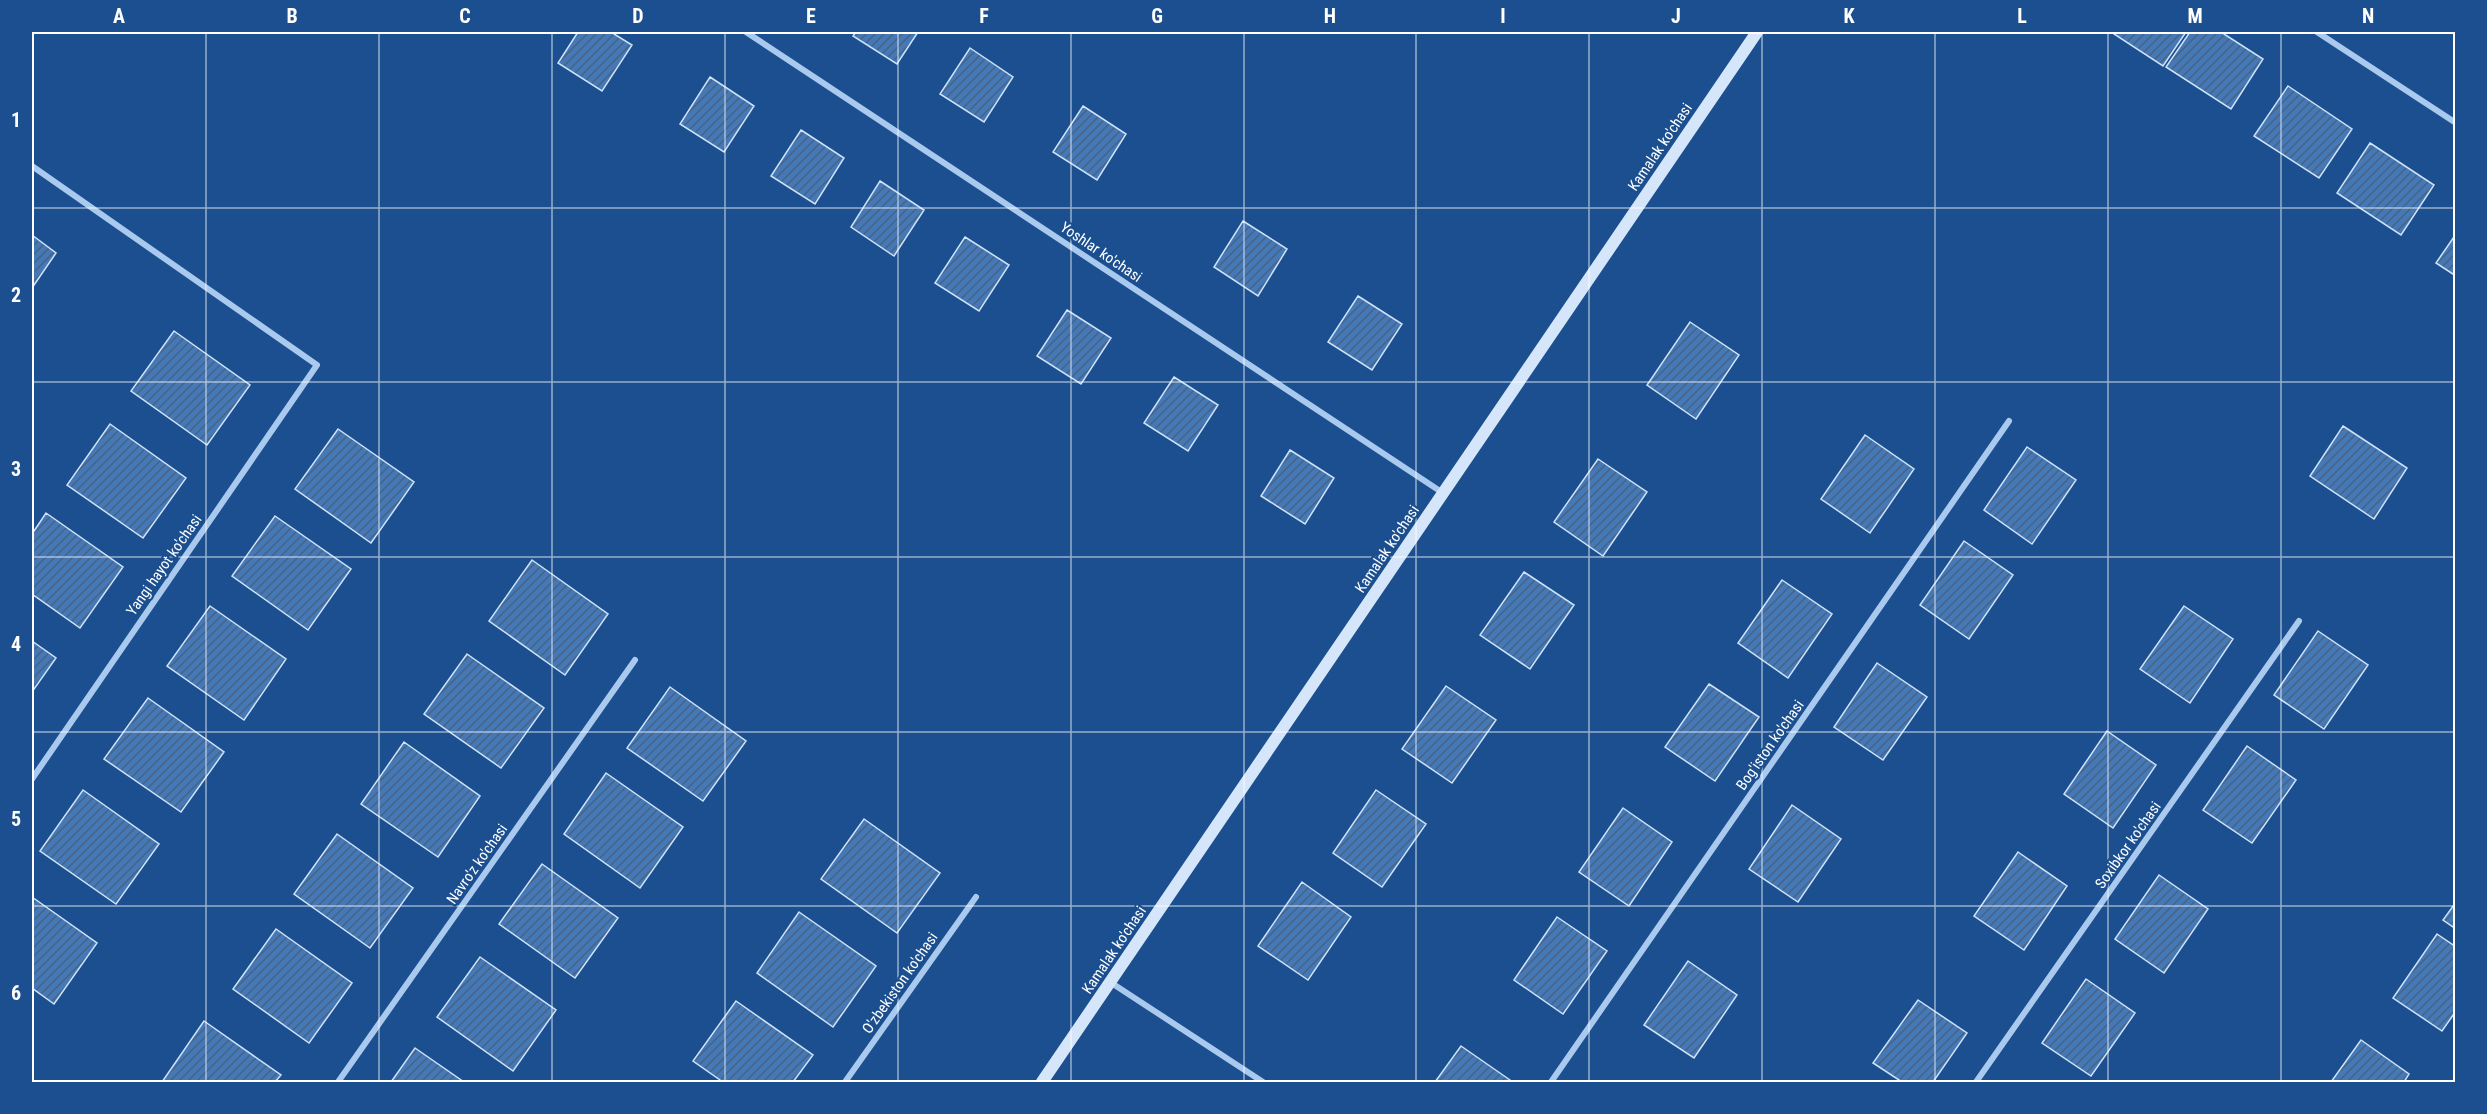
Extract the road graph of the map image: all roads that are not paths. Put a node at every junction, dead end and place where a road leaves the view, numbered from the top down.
1 (746, 32) edge
2 (1757, 32) edge
3 (2317, 32) edge
4 (2456, 123) edge
5 (32, 166) edge
6 (2009, 421) dead end
7 (1443, 493) junction
8 (2300, 621) dead end
9 (635, 660) dead end
10 (32, 778) edge
11 (976, 897) dead end
12 (1110, 982) junction
13 (338, 1083) edge
14 (845, 1083) edge
15 (1042, 1083) edge
16 (1263, 1083) edge
17 (1551, 1083) edge
18 (1976, 1083) edge

1 - 7 street, Yoshlar ko'chasi
2 - 7 main road, Kamalak ko'chasi
3 - 4 street
5 - 10 street, Yangi hayot ko'chasi
6 - 17 street, Bog'iston ko'chasi
7 - 12 main road, Kamalak ko'chasi
8 - 18 street, Soxibkor ko'chasi
9 - 13 street, Navro'z ko'chasi
11 - 14 street, O'zbekiston ko'chasi
12 - 15 main road, Kamalak ko'chasi
12 - 16 street

